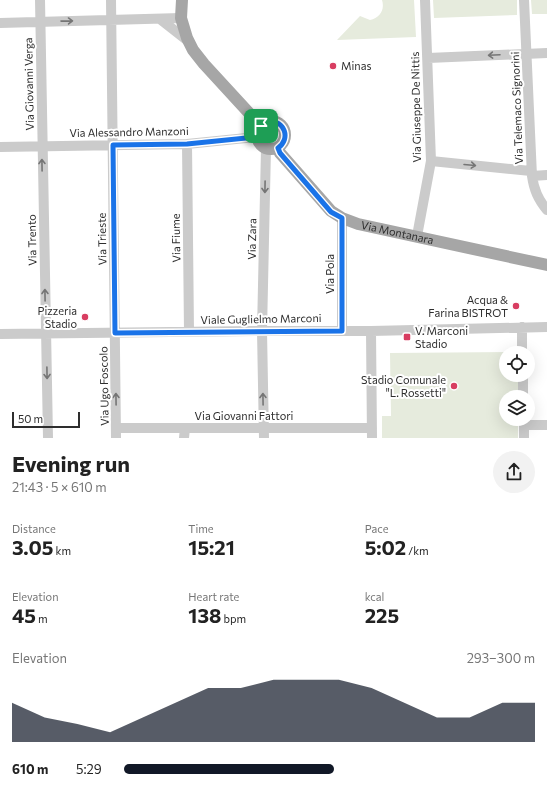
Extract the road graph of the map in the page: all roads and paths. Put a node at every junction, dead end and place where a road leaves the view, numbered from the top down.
1 (40, 0) edge
2 (111, 0) edge
3 (182, 0) edge
4 (425, 0) edge
5 (524, 0) edge
6 (181, 18) junction
7 (160, 19) junction
8 (111, 20) junction
9 (40, 22) junction
10 (0, 23) edge
11 (188, 41) junction
12 (547, 53) edge
13 (527, 54) junction
14 (428, 58) junction
15 (259, 132) junction
16 (187, 144) junction
17 (113, 145) junction
18 (42, 146) junction
19 (0, 147) edge
20 (272, 148) junction
21 (431, 161) junction
22 (532, 173) junction
23 (547, 175) edge
24 (547, 210) edge
25 (342, 218) junction
26 (416, 236) junction
27 (547, 265) edge
28 (522, 327) junction
29 (547, 327) edge
30 (262, 331) junction
31 (342, 331) junction
32 (371, 331) junction
33 (189, 332) junction
34 (115, 333) junction
35 (0, 334) edge
36 (46, 334) junction
37 (522, 346) edge
38 (535, 423) edge
39 (547, 425) edge
40 (524, 426) edge
41 (116, 433) edge
42 (185, 433) edge
43 (264, 433) edge
44 (372, 433) edge
45 (48, 438) edge
46 (524, 438) edge

1 - 9 street, Via Giovanni Verga
2 - 8 street, Via Trieste
3 - 6 main road
4 - 14 street, Via Giuseppe De Nittis
5 - 13 street, Via Telemaco Signorini
6 - 7 street
6 - 11 main road
7 - 8 street
7 - 11 street
9 -> 8 street
8 - 17 street, Via Trieste
9 - 10 street
9 - 18 street, Via Giovanni Verga
11 - 15 main road
12 - 13 street
13 -> 14 street
13 - 22 street, Via Telemaco Signorini
14 - 21 street, Via Giuseppe De Nittis
15 - 16 street, Via Alessandro Manzoni
15 - 20 main road
15 - 20 main road
16 - 17 street, Via Alessandro Manzoni
16 - 33 street, Via Fiume
17 - 18 street, Via Alessandro Manzoni
17 - 34 street, Via Trieste
18 - 19 street, Via Alessandro Manzoni
36 -> 18 street, Via Trento
20 - 25 main road, Via Montanara
20 -> 30 street, Via Zara
21 -> 22 street
21 - 26 street, Via Giuseppe De Nittis
22 - 23 street
22 - 24 street, Via Telemaco Signorini
25 - 26 main road, Via Montanara
25 - 31 street, Via Pola
26 - 27 main road, Via Montanara
28 - 29 street, Viale Guglielmo Marconi
28 - 32 street, Viale Guglielmo Marconi
28 - 37 street
30 - 31 street, Viale Guglielmo Marconi
30 - 33 street, Viale Guglielmo Marconi
43 -> 30 street, Via Zara
31 - 32 street, Viale Guglielmo Marconi
32 - 44 street
33 - 34 street, Viale Guglielmo Marconi
34 - 36 street, Viale Guglielmo Marconi
41 -> 34 street, Via Ugo Foscolo
35 - 36 street, Viale Guglielmo Marconi
36 -> 45 street, Via Trento
38 - 39 street
40 - 46 street
41 - 42 street, Via Giovanni Fattori
42 - 43 street, Via Giovanni Fattori
43 - 44 street, Via Giovanni Fattori

